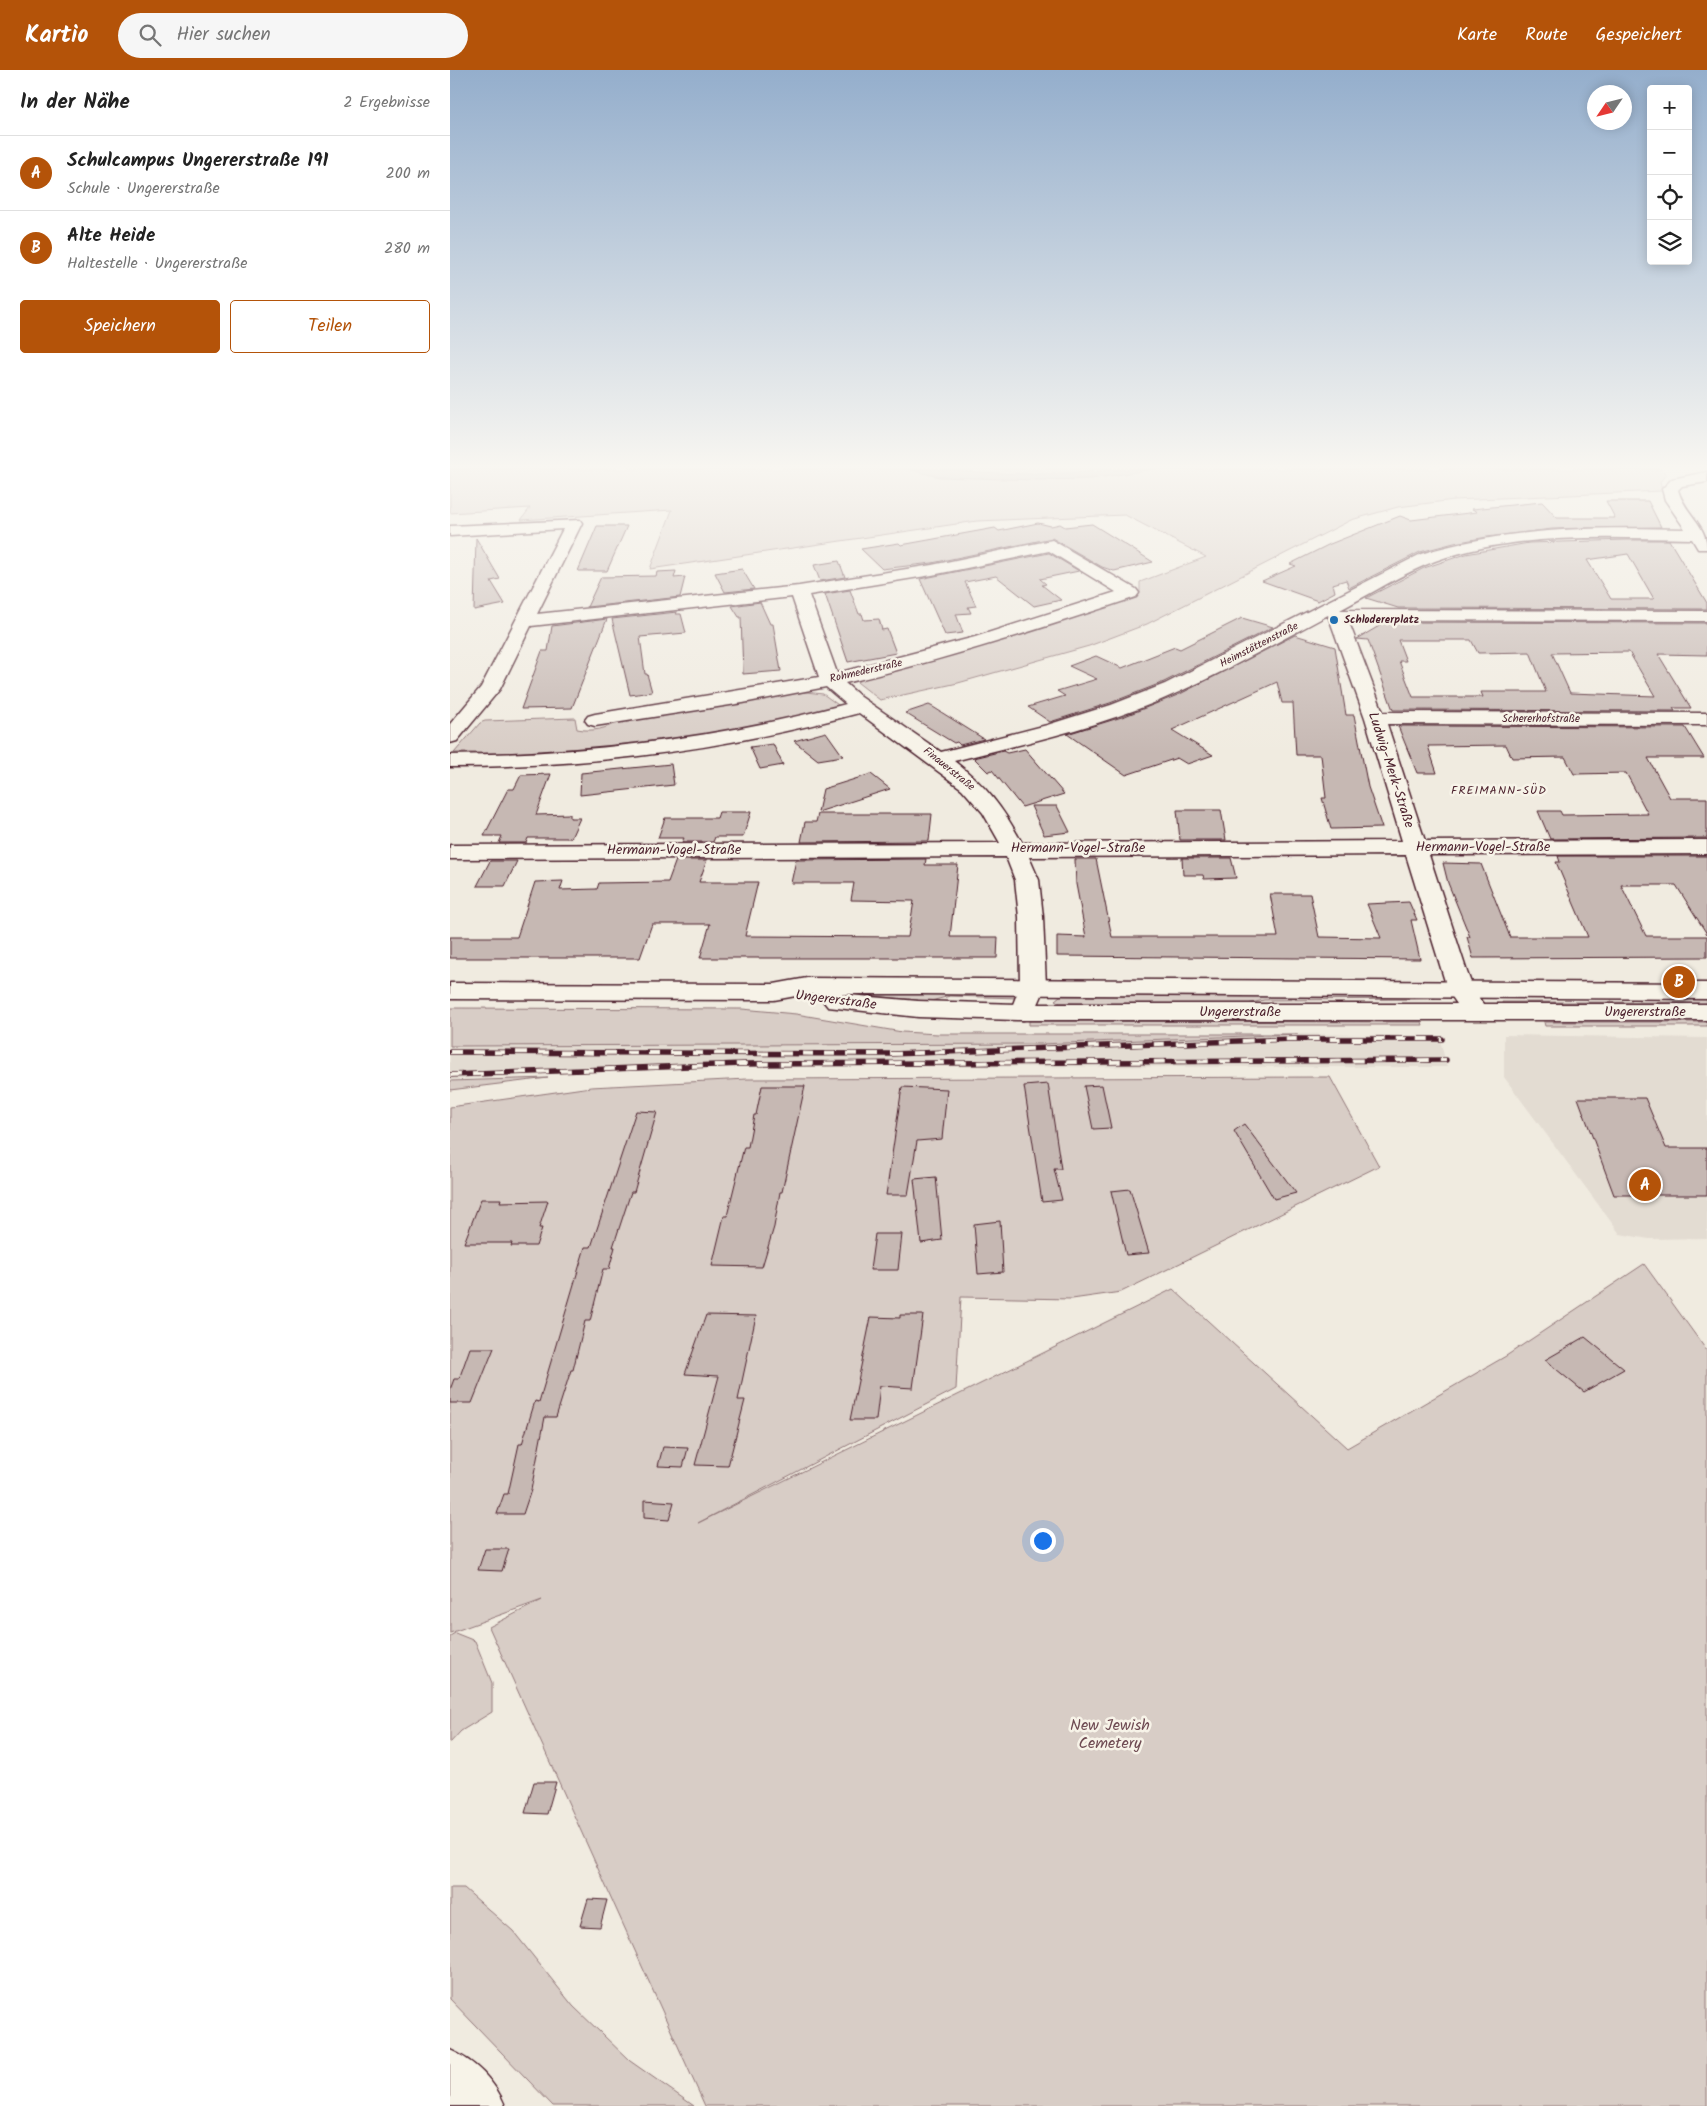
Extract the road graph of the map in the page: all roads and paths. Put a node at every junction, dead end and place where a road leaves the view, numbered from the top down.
1 (553, 564) edge
2 (961, 564) edge
3 (1083, 564) edge
4 (1417, 564) edge
5 (799, 591) junction
6 (1331, 613) junction
7 (1707, 616) edge
8 (523, 621) junction
9 (830, 680) junction
10 (863, 706) junction
11 (1375, 718) junction
12 (1707, 719) edge
13 (595, 720) dead end
14 (450, 737) edge
15 (938, 759) junction
16 (450, 761) edge
17 (1415, 847) junction
18 (1707, 847) edge
19 (1014, 848) junction
20 (450, 852) edge
21 (1033, 986) junction
22 (450, 991) edge
23 (1707, 991) edge
24 (774, 992) junction
25 (1468, 1001) junction
26 (1023, 1012) junction
27 (1707, 1012) edge
28 (450, 2074) edge
29 (480, 2106) edge

1 - 8 main road
2 - 5 main road, Rohmederstraße
3 - 9 main road, Rohmederstraße
4 - 6 main road, Heimstättenstraße
5 - 8 main road
5 - 9 main road
6 - 7 main road
6 - 11 main road, Ludwig-Merk-Straße
6 - 15 main road, Heimstättenstraße
8 - 14 main road
9 - 10 main road, Finauerstraße
9 - 13 main road, Rohmederstraße
10 - 15 main road, Finauerstraße
10 - 16 main road
11 - 12 main road, Schererhofstraße
11 - 17 main road, Ludwig-Merk-Straße
15 - 19 main road, Finauerstraße
17 - 18 main road, Hermann-Vogel-Straße
17 - 19 main road, Hermann-Vogel-Straße
17 - 25 main road, Ludwig-Merk-Straße
19 - 20 main road, Hermann-Vogel-Straße
19 - 21 main road, Finauerstraße
21 - 24 main road, Ungererstraße
21 - 25 main road, Ungererstraße
21 - 26 main road, Finauerstraße
22 - 24 main road, Ungererstraße
23 - 25 main road, Ungererstraße
24 - 26 main road, Ungererstraße
25 - 26 main road, Ungererstraße
25 - 27 main road, Ungererstraße
28 - 29 main road

